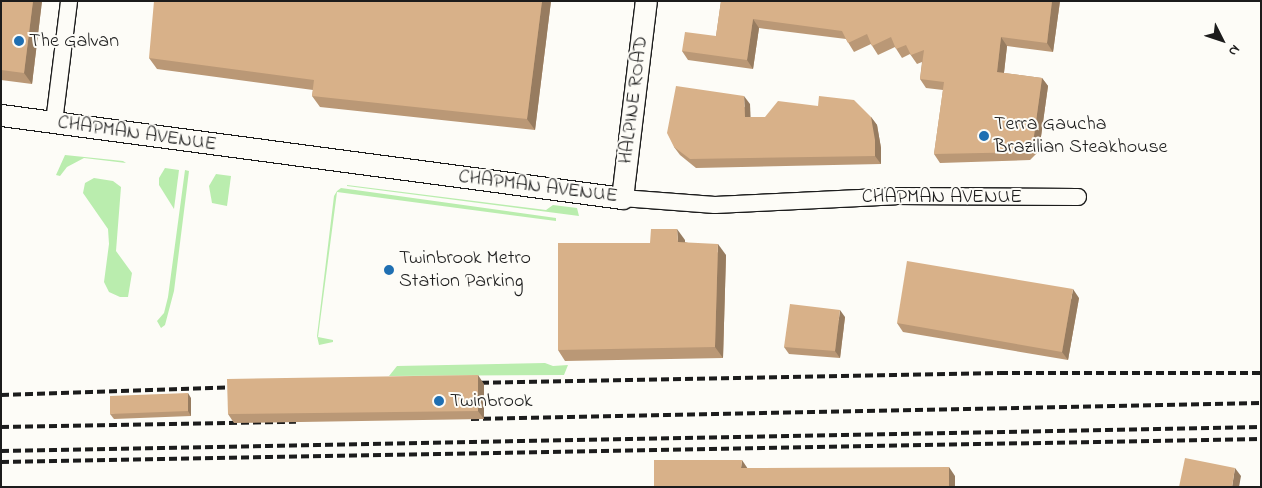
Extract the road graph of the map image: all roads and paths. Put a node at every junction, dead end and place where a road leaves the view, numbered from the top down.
1 (70, 1) edge
2 (646, 1) edge
3 (1, 115) edge
4 (54, 122) junction
5 (1078, 197) dead end
6 (622, 198) junction

1 - 4 street
2 - 6 street, HALPINE ROAD
3 - 4 street, CHAPMAN AVENUE
4 - 6 street, CHAPMAN AVENUE
5 - 6 street, CHAPMAN AVENUE

